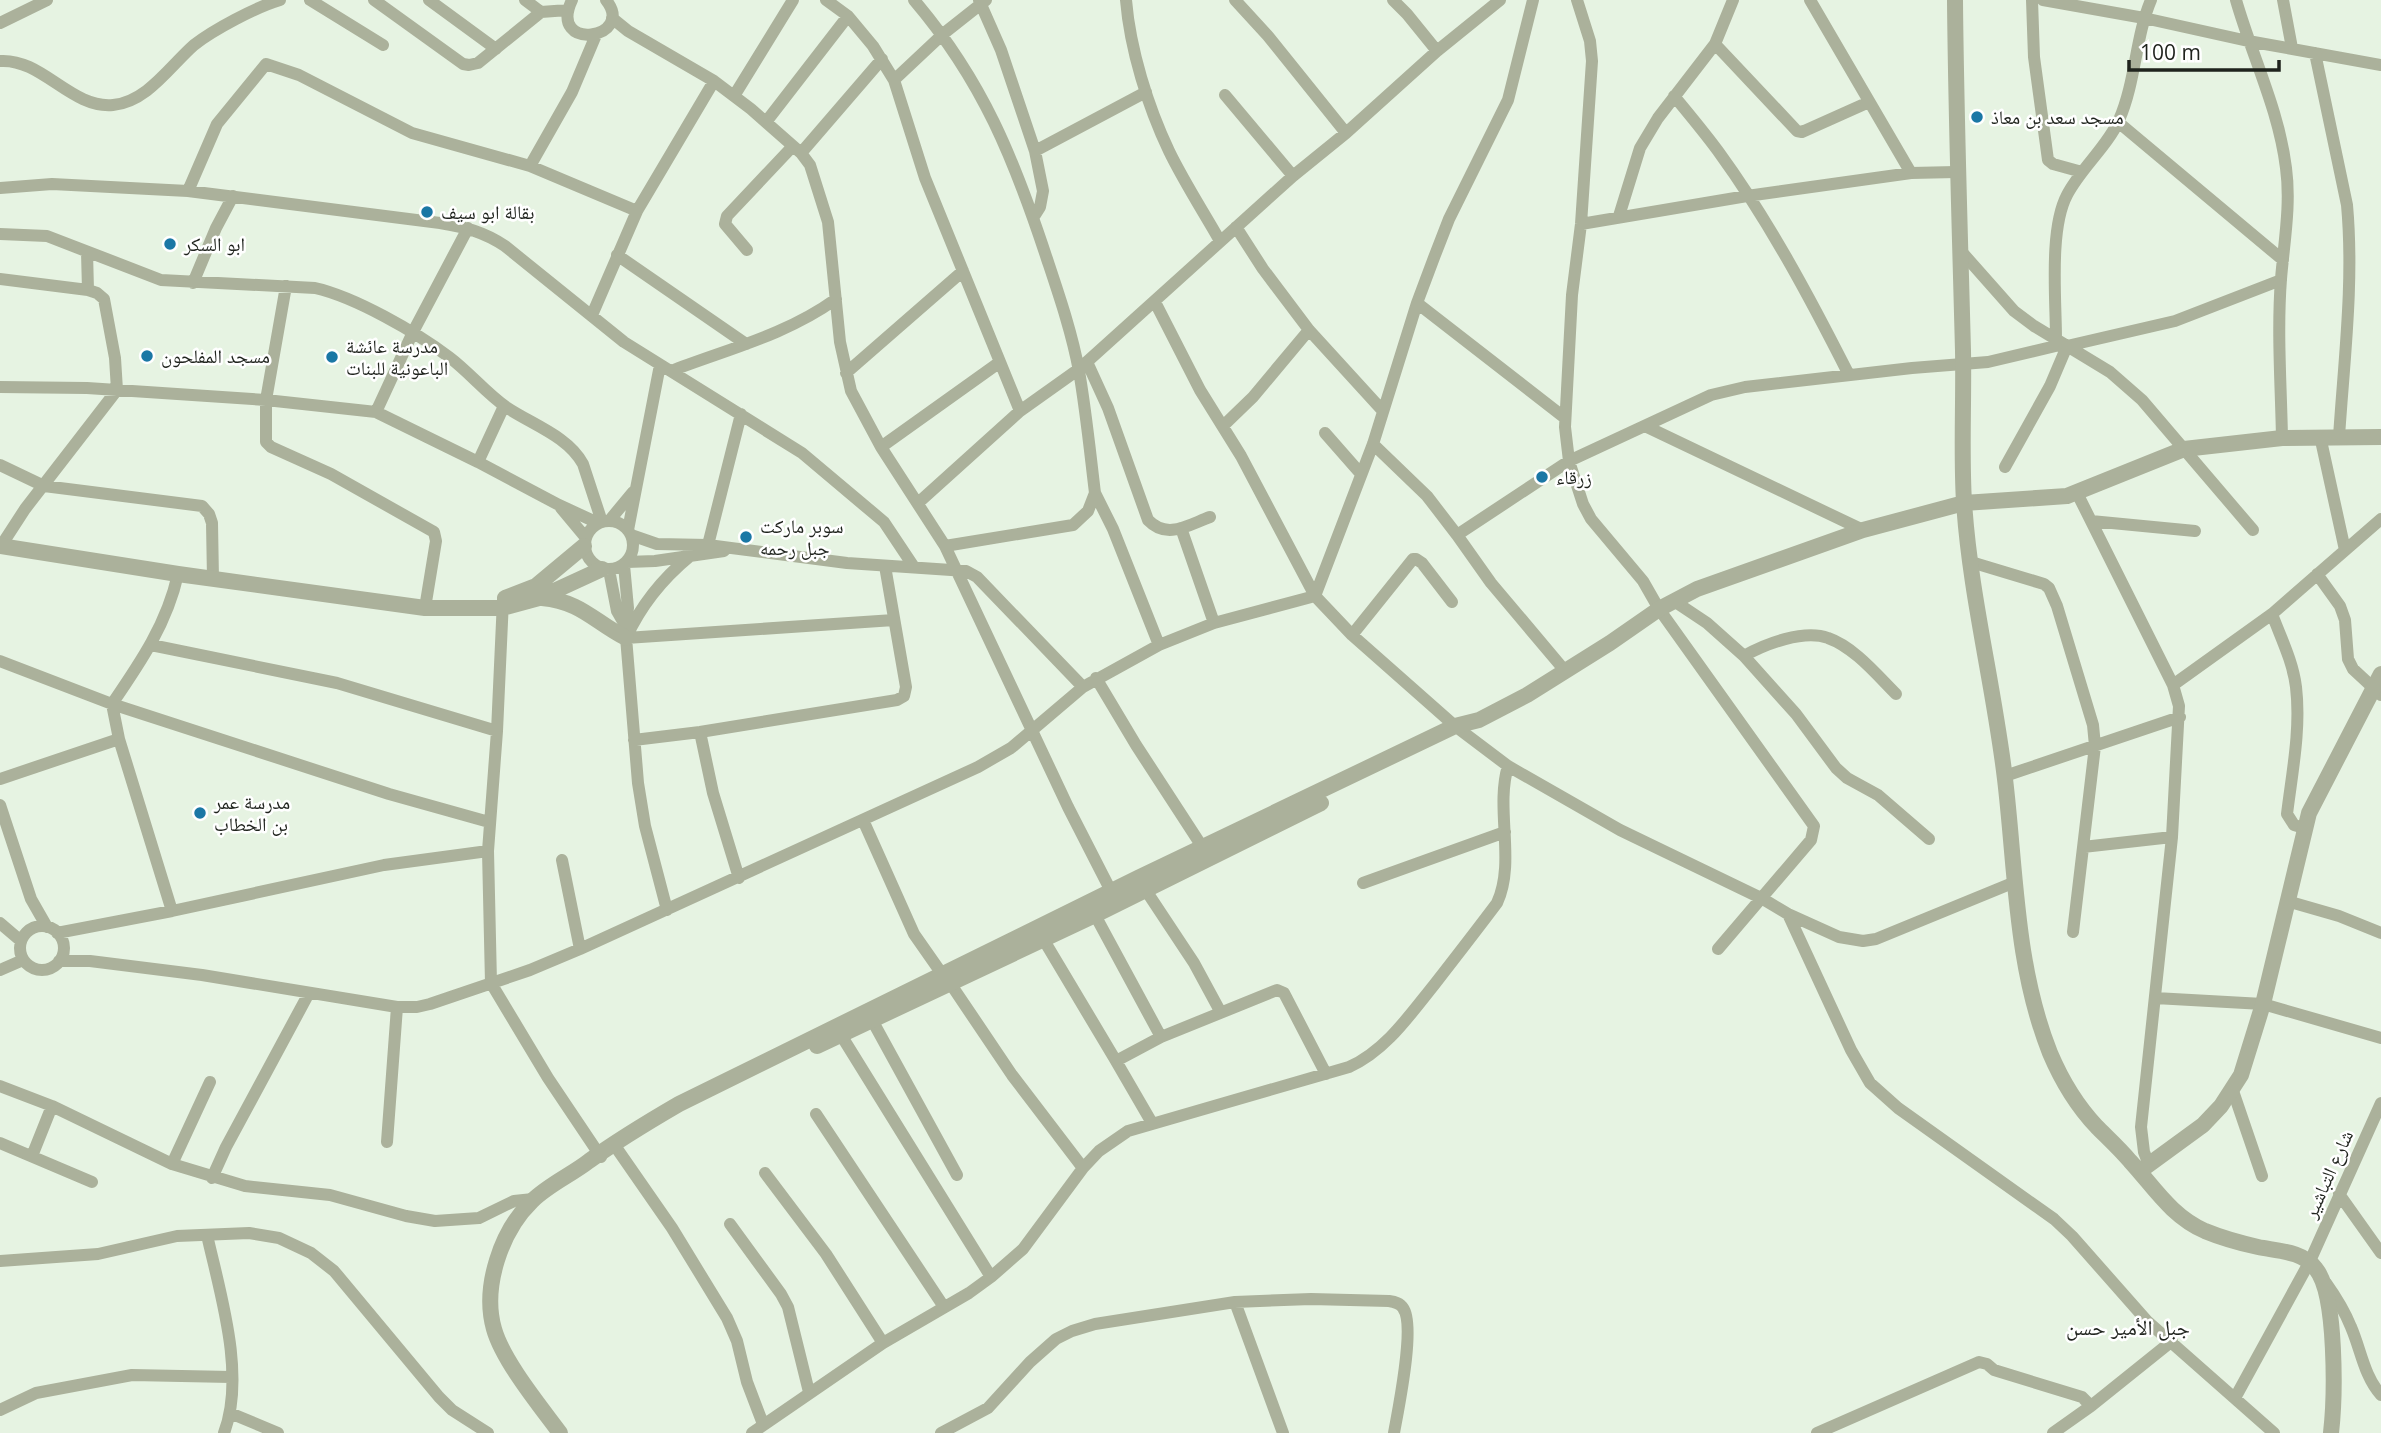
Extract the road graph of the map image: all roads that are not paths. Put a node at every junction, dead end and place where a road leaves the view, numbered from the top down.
1 (47, 0) edge
2 (280, 0) edge
3 (310, 0) edge
4 (374, 0) edge
5 (429, 0) edge
6 (526, 0) edge
7 (606, 0) edge
8 (793, 0) edge
9 (826, 0) edge
10 (914, 0) edge
11 (1126, 0) edge
12 (1235, 0) edge
13 (1392, 0) edge
14 (1500, 0) edge
15 (1533, 0) edge
16 (1577, 0) edge
17 (1733, 0) edge
18 (1810, 0) edge
19 (1955, 0) edge
20 (2032, 0) edge
21 (2043, 0) edge
22 (2151, 0) edge
23 (2236, 0) edge
24 (2283, 0) edge
25 (983, 2) edge
26 (570, 5) edge
27 (541, 12) junction
28 (848, 16) junction
29 (612, 18) junction
30 (2144, 18) junction
31 (0, 23) edge
32 (943, 34) junction
33 (596, 36) junction
34 (2248, 41) junction
35 (1715, 44) junction
36 (383, 45) dead end
37 (2291, 48) junction
38 (496, 49) junction
39 (1437, 51) junction
40 (2315, 53) junction
41 (882, 59) junction
42 (0, 61) edge
43 (2381, 65) edge
44 (714, 80) junction
45 (894, 80) junction
46 (1146, 92) junction
47 (1225, 95) dead end
48 (734, 96) junction
49 (1674, 96) junction
50 (1869, 102) junction
51 (766, 122) junction
52 (2118, 122) junction
53 (1346, 133) junction
54 (797, 150) junction
55 (1035, 151) junction
56 (530, 166) junction
57 (1956, 172) junction
58 (2082, 172) junction
59 (1911, 173) junction
60 (1293, 176) junction
61 (0, 188) edge
62 (188, 191) junction
63 (1747, 195) junction
64 (233, 196) junction
65 (637, 211) junction
66 (1619, 216) junction
67 (1033, 218) junction
68 (1581, 224) junction
69 (1236, 227) junction
70 (468, 228) junction
71 (0, 234) edge
72 (1220, 241) junction
73 (747, 250) dead end
74 (1960, 250) junction
75 (87, 252) junction
76 (617, 255) junction
77 (2283, 260) junction
78 (963, 271) junction
79 (0, 279) edge
80 (2281, 280) junction
81 (193, 283) junction
82 (286, 286) junction
83 (88, 290) junction
84 (836, 299) junction
85 (1155, 302) junction
86 (1417, 303) junction
87 (592, 315) junction
88 (1309, 330) junction
89 (413, 332) junction
90 (2063, 343) junction
91 (746, 344) junction
92 (1000, 362) junction
93 (1963, 364) junction
94 (1083, 366) junction
95 (666, 368) junction
96 (846, 373) junction
97 (1849, 375) junction
98 (0, 387) edge
99 (117, 390) junction
100 (266, 400) junction
101 (504, 406) junction
102 (1382, 410) junction
103 (1020, 411) junction
104 (376, 412) junction
105 (741, 414) junction
106 (1565, 418) junction
107 (1223, 426) junction
108 (1645, 426) junction
109 (1325, 433) dead end
110 (2320, 436) junction
111 (2339, 437) junction
112 (2381, 437) edge
113 (2282, 438) junction
114 (1373, 444) junction
115 (881, 447) junction
116 (2184, 449) junction
117 (1569, 461) junction
118 (478, 462) junction
119 (0, 465) edge
120 (2005, 467) dead end
121 (1361, 474) junction
122 (44, 486) junction
123 (634, 491) junction
124 (1095, 493) junction
125 (2077, 493) junction
126 (918, 503) junction
127 (1964, 503) junction
128 (559, 505) junction
129 (1210, 517) dead end
130 (2381, 519) edge
131 (2091, 521) junction
132 (603, 522) junction
133 (1181, 528) junction
134 (1863, 530) junction
135 (2253, 530) dead end
136 (2194, 531) dead end
137 (630, 532) junction
138 (1458, 536) junction
139 (585, 542) junction
140 (708, 545) junction
141 (0, 546) edge
142 (945, 546) junction
143 (734, 548) junction
144 (2345, 550) junction
145 (690, 556) junction
146 (1971, 562) junction
147 (626, 563) junction
148 (885, 566) junction
149 (914, 567) junction
150 (955, 569) junction
151 (606, 570) junction
152 (2317, 573) junction
153 (178, 574) junction
154 (213, 579) junction
155 (1315, 596) junction
156 (539, 598) junction
157 (1452, 602) dead end
158 (503, 603) junction
159 (1666, 605) junction
160 (425, 608) junction
161 (2272, 614) junction
162 (894, 620) junction
163 (1214, 623) junction
164 (626, 632) junction
165 (1352, 635) junction
166 (152, 645) junction
167 (1159, 645) junction
168 (1744, 656) junction
169 (0, 661) edge
170 (1566, 672) junction
171 (1096, 678) junction
172 (2173, 685) junction
173 (2379, 686) edge
174 (1083, 687) junction
175 (1896, 694) dead end
176 (112, 704) junction
177 (2180, 718) junction
178 (1459, 730) junction
179 (497, 731) junction
180 (700, 732) junction
181 (1032, 732) junction
182 (119, 739) junction
183 (634, 740) junction
184 (2095, 746) junction
185 (1508, 766) junction
186 (2005, 776) junction
187 (0, 779) edge
188 (0, 805) edge
189 (863, 820) junction
190 (489, 822) junction
191 (2304, 828) junction
192 (1505, 832) junction
193 (2172, 836) junction
194 (1929, 839) dead end
195 (2083, 847) junction
196 (1203, 848) junction
197 (488, 851) junction
198 (562, 860) dead end
199 (739, 878) junction
200 (2015, 882) junction
201 (1363, 883) dead end
202 (1145, 888) junction
203 (1114, 897) junction
204 (31, 899) junction
205 (1763, 899) junction
206 (2287, 901) junction
207 (667, 910) junction
208 (172, 911) junction
209 (1788, 914) junction
210 (1094, 915) junction
211 (0, 923) edge
212 (52, 930) junction
213 (2073, 932) dead end
214 (2381, 933) edge
215 (24, 937) junction
216 (1042, 937) junction
217 (580, 949) junction
218 (1718, 949) dead end
219 (62, 954) junction
220 (23, 960) junction
221 (0, 970) edge
222 (946, 979) junction
223 (491, 983) junction
224 (309, 993) junction
225 (2155, 998) junction
226 (2263, 1003) junction
227 (397, 1007) junction
228 (1220, 1011) junction
229 (872, 1020) junction
230 (838, 1030) junction
231 (1161, 1037) junction
232 (2381, 1038) edge
233 (1116, 1060) junction
234 (1326, 1074) junction
235 (210, 1082) dead end
236 (0, 1086) edge
237 (2232, 1091) junction
238 (2381, 1103) edge
239 (52, 1106) junction
240 (816, 1114) dead end
241 (1152, 1123) junction
242 (0, 1143) edge
243 (387, 1143) dead end
244 (615, 1145) junction
245 (32, 1156) junction
246 (597, 1157) junction
247 (172, 1164) junction
248 (1083, 1168) junction
249 (2144, 1168) junction
250 (765, 1173) dead end
251 (957, 1175) dead end
252 (2262, 1176) dead end
253 (212, 1178) junction
254 (92, 1182) dead end
255 (2339, 1194) junction
256 (533, 1199) junction
257 (730, 1224) dead end
258 (207, 1235) junction
259 (2381, 1253) edge
260 (0, 1261) edge
261 (2310, 1261) junction
262 (991, 1277) junction
263 (2323, 1279) junction
264 (1235, 1302) junction
265 (944, 1307) junction
266 (2172, 1341) junction
267 (883, 1343) junction
268 (231, 1377) junction
269 (809, 1392) junction
270 (2381, 1395) edge
271 (2235, 1398) junction
272 (2091, 1406) junction
273 (0, 1410) edge
274 (230, 1413) junction
275 (763, 1424) junction
276 (224, 1433) edge
277 (278, 1433) edge
278 (488, 1433) edge
279 (560, 1433) edge
280 (752, 1433) edge
281 (941, 1433) edge
282 (1283, 1433) edge
283 (1394, 1433) edge
284 (1817, 1433) edge
285 (2053, 1433) edge
286 (2274, 1433) edge
287 (2331, 1433) edge

1 - 31 street
2 - 42 street
3 - 36 street
4 - 38 street
5 - 38 street
6 - 27 street
7 - 29 street
8 - 48 street
9 - 28 street
10 - 32 street
11 - 46 street
12 - 53 street
13 - 39 street
14 - 39 street
15 - 86 street
16 - 68 street
17 - 35 street
18 - 50 street
19 - 57 street
20 - 58 street
21 - 30 street
22 - 30 street
23 - 34 street
24 - 37 street
25 - 32 street
25 - 55 street
26 - 27 street
26 - 33 street
27 - 38 street
28 - 41 street
28 - 51 street
29 - 33 street
29 - 44 street
30 - 34 street
30 - 52 street
32 - 45 street
32 - 67 street
33 - 56 street
34 - 37 street
34 - 77 street
35 - 49 street
35 - 50 street
37 - 40 street
39 - 53 street
40 - 43 street
40 - 111 street
41 - 45 street
41 - 54 street
44 - 48 street
44 - 65 street
45 - 78 street
46 - 55 street
46 - 72 street
47 - 60 street
48 - 51 street
49 - 63 street
49 - 66 street
50 - 59 street
51 - 54 street
52 - 58 street
52 - 77 street
53 - 60 street
54 - 73 street
54 - 84 street
55 - 67 street
56 - 62 street
56 - 65 street
57 - 59 street
57 - 74 street
58 - 90 street
59 - 63 street
60 - 69 street
61 - 62 street
62 - 64 street
63 - 66 street
63 - 97 street
64 - 70 street
64 - 81 street
65 - 76 street
66 - 68 street
67 - 94 street
68 - 106 street
69 - 72 street
69 - 88 street
70 - 87 street
70 - 89 street
71 - 75 street
72 - 85 street
74 - 90 street
74 - 93 street
75 - 81 street
75 - 83 street
76 - 87 street
76 - 91 street
77 - 80 street
78 - 92 street
78 - 96 street
79 - 83 street
80 - 90 street
80 - 113 street
81 - 82 street
82 - 89 street
82 - 100 street
83 - 99 street
84 - 91 street
84 - 96 street
85 - 94 street
85 - 107 street
86 - 102 street
86 - 106 street
87 - 95 street
88 - 102 street
88 - 107 street
89 - 101 street
89 - 104 street
90 - 93 street
90 - 116 street
90 - 120 street
91 - 95 street
92 - 103 street
92 - 115 street
93 - 97 street
93 - 127 street
94 - 103 street
94 - 124 street
94 - 133 street
95 - 105 street
95 - 123 street
96 - 115 street
97 - 108 street
98 - 99 street
99 - 100 street
99 - 122 street
100 - 104 street
100 - 160 street
101 - 118 street
101 - 132 street
102 - 114 street
103 - 126 street
104 - 118 street
105 - 140 street
105 - 149 street
106 - 117 street
107 - 155 street
108 - 117 street
108 - 134 street
109 - 121 street
110 - 111 street
110 - 113 street
110 - 144 street
111 - 112 street
113 - 116 street
114 - 121 street
114 - 138 street
115 - 126 street
116 - 125 street
116 - 135 street
117 - 138 street
117 - 159 street
118 - 128 street
119 - 122 street
121 - 155 street
122 - 141 street
122 - 154 street
123 - 132 street
123 - 137 street
124 - 142 street
124 - 167 street
125 - 127 street
125 - 131 street
126 - 142 street
127 - 134 street
127 - 146 street
128 - 132 street
128 - 139 street
129 - 133 street
130 - 144 street
131 - 136 street
131 - 172 street
132 - 137 street
132 - 139 street
133 - 163 street
134 - 159 street
137 - 140 street
137 - 147 street
138 - 170 street
139 - 151 street
139 - 158 street
140 - 143 street
141 - 153 street
142 - 150 street
143 - 145 street
143 - 148 street
144 - 152 street
145 - 147 street
145 - 164 street
146 - 184 street
146 - 186 street
147 - 151 street
147 - 164 street
148 - 149 street
148 - 162 street
149 - 150 street
150 - 174 street
150 - 181 street
151 - 156 street
151 - 164 street
152 - 161 street
152 - 173 street
153 - 154 street
153 - 166 street
154 - 160 street
155 - 163 street
155 - 165 street
156 - 158 street
156 - 164 street
157 - 165 street
158 - 160 street
158 - 179 street
159 - 168 street
159 - 170 street
159 - 205 street
161 - 172 street
161 - 191 street
162 - 164 street
162 - 180 street
163 - 167 street
164 - 183 street
165 - 178 street
166 - 176 street
166 - 179 street
167 - 171 street
168 - 175 street
168 - 194 street
169 - 176 street
170 - 178 street
171 - 174 street
171 - 196 street
172 - 177 street
173 - 191 street
174 - 181 street
176 - 182 street
176 - 190 street
177 - 184 street
177 - 193 street
178 - 185 street
178 - 196 street
178 - 202 street
179 - 190 street
180 - 183 street
180 - 199 street
181 - 189 street
181 - 203 street
182 - 187 street
182 - 208 street
183 - 207 street
184 - 186 street
184 - 195 street
185 - 192 street
185 - 205 street
186 - 200 street
188 - 204 street
189 - 199 street
189 - 222 street
190 - 197 street
191 - 206 street
192 - 201 street
192 - 234 street
193 - 195 street
193 - 225 street
195 - 213 street
196 - 203 street
197 - 208 street
197 - 223 street
198 - 217 street
199 - 207 street
200 - 209 street
200 - 249 street
202 - 203 street
202 - 228 street
203 - 210 street
203 - 222 street
204 - 212 street
204 - 215 street
205 - 209 street
205 - 218 street
206 - 214 street
206 - 226 street
207 - 217 street
208 - 212 street
209 - 266 street
210 - 216 street
210 - 231 street
211 - 215 street
212 - 215 street
212 - 219 street
215 - 220 street
216 - 222 street
216 - 233 street
217 - 223 street
219 - 220 street
219 - 224 street
220 - 221 street
222 - 229 street
222 - 230 street
222 - 248 street
223 - 227 street
223 - 246 street
224 - 227 street
224 - 253 street
225 - 226 street
225 - 249 street
226 - 232 street
226 - 237 street
227 - 243 street
228 - 231 street
228 - 234 street
229 - 230 street
229 - 251 street
230 - 244 street
230 - 262 street
231 - 233 street
233 - 241 street
234 - 241 street
235 - 247 street
236 - 239 street
237 - 249 street
237 - 252 street
238 - 255 street, شارع التباشير
239 - 245 street
239 - 247 street
240 - 265 street
241 - 248 street
242 - 245 street
244 - 246 street
244 - 275 street
245 - 254 street
246 - 256 street
247 - 253 street
248 - 262 street
249 - 261 street
250 - 267 street
253 - 256 street
255 - 259 street
255 - 261 street, شارع التباشير
256 - 279 street
257 - 269 street
258 - 260 street
258 - 268 street
258 - 278 street
261 - 263 street
261 - 271 street, شارع التباشير
262 - 265 street
263 - 270 street
263 - 287 street
264 - 281 street
264 - 282 street
264 - 283 street
265 - 267 street
266 - 271 street
266 - 272 street
267 - 269 street
268 - 273 street
268 - 274 street
269 - 275 street
271 - 286 street
272 - 284 street
272 - 285 street
274 - 276 street
274 - 277 street
275 - 280 street

